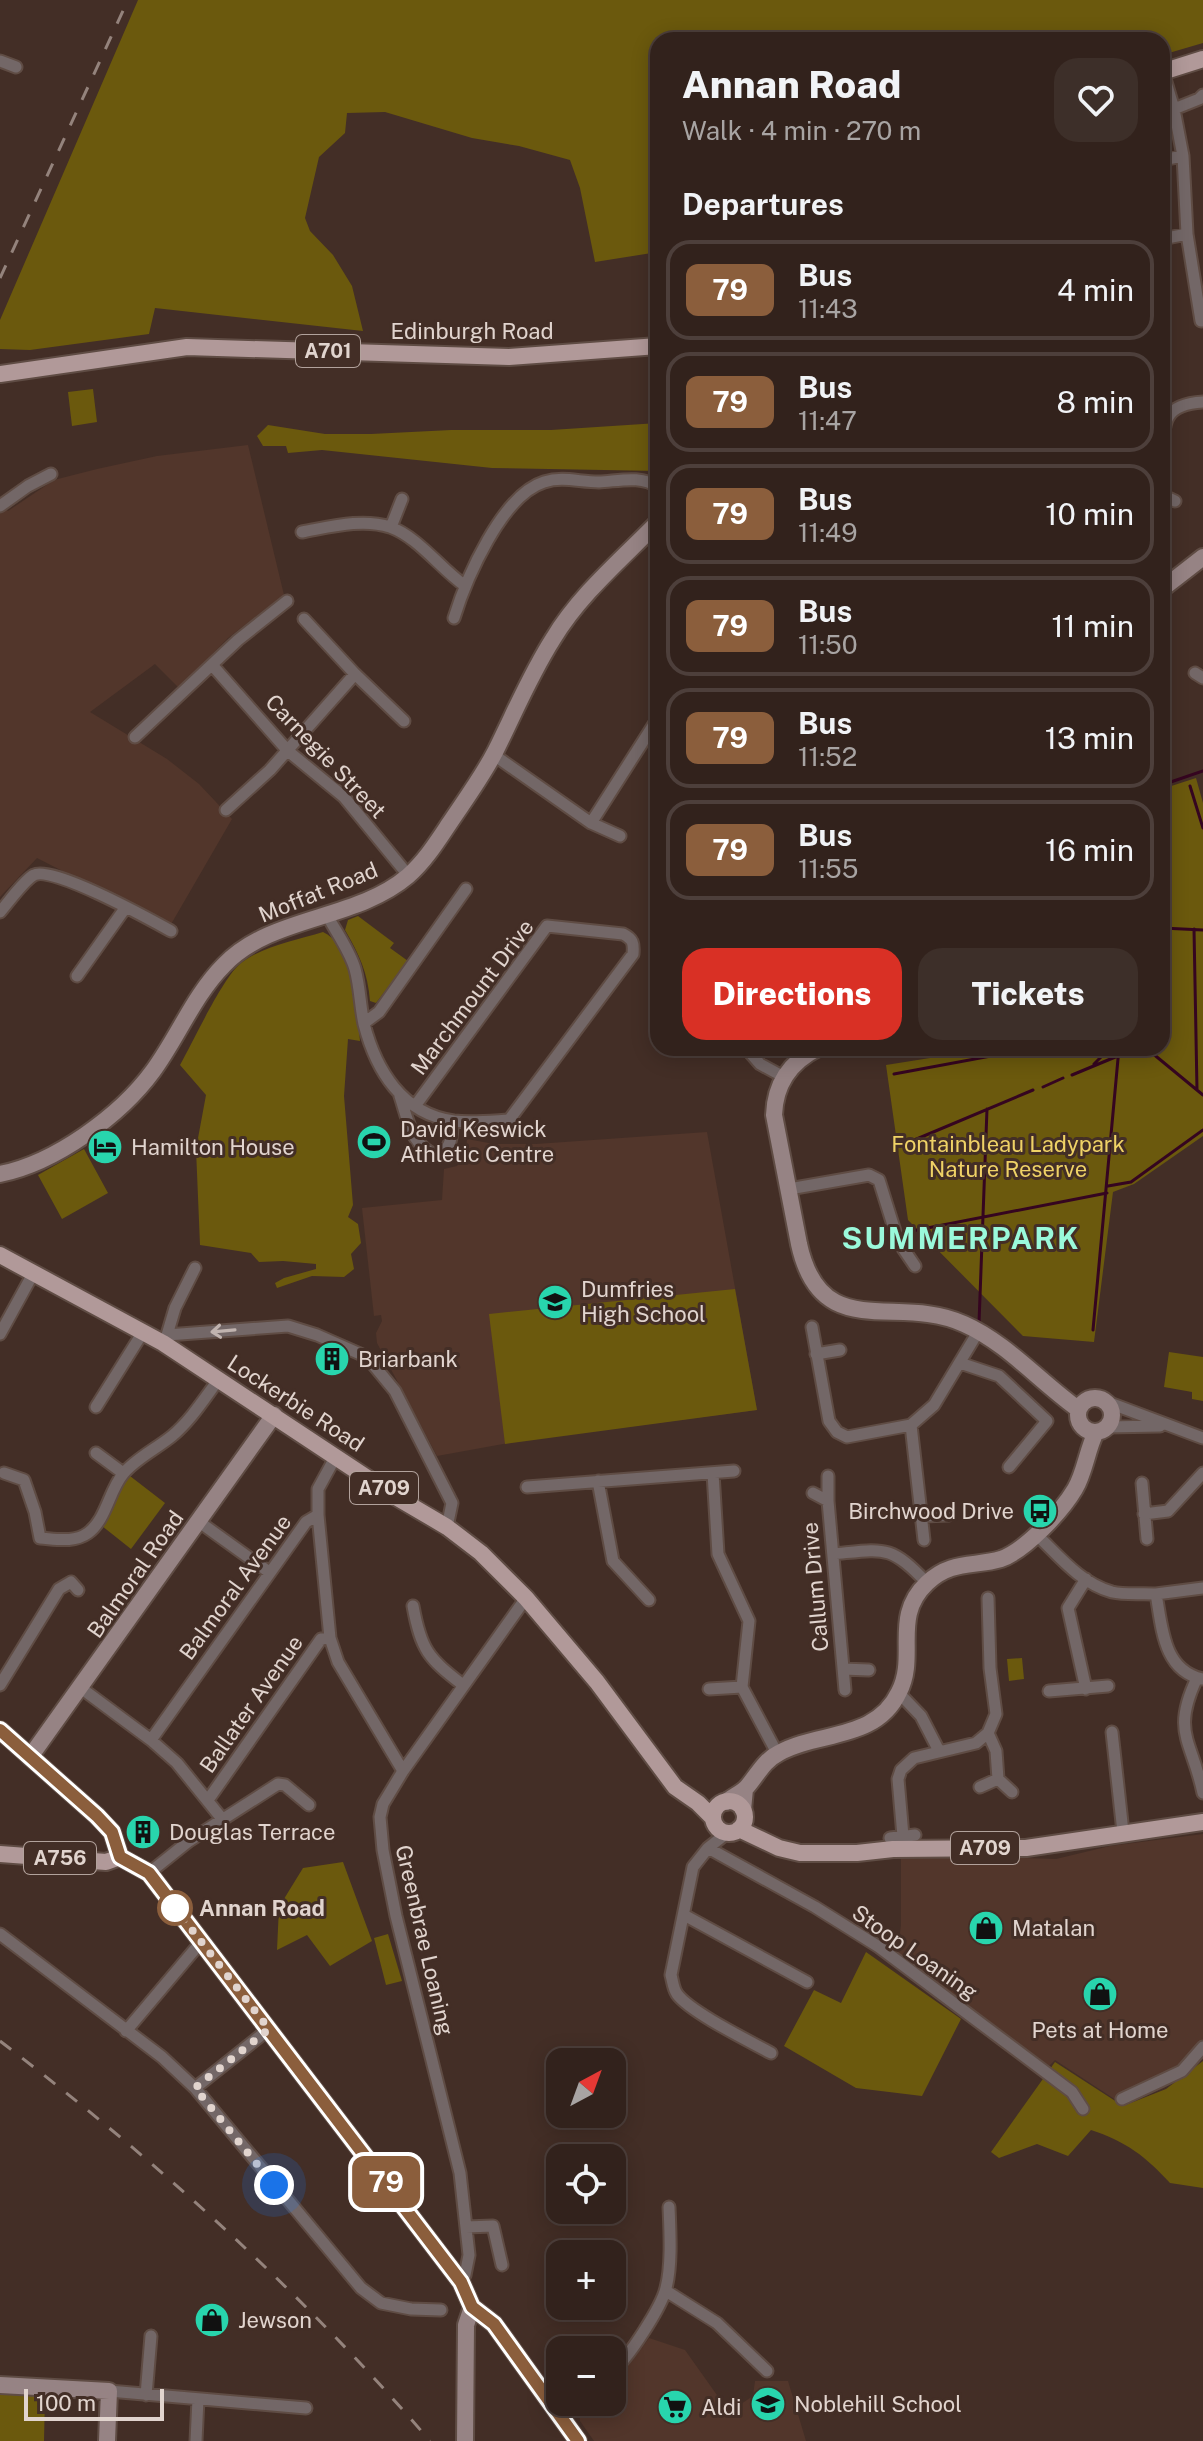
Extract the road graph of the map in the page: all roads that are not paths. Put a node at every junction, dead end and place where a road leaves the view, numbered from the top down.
1 (1203, 59) edge
2 (0, 61) edge
3 (16, 67) dead end
4 (1170, 69) edge
5 (1203, 95) edge
6 (1170, 97) edge
7 (1174, 109) junction
8 (1183, 156) junction
9 (1170, 158) edge
10 (1187, 234) junction
11 (1170, 237) edge
12 (1200, 290) edge
13 (1201, 321) edge
14 (650, 347) edge
15 (0, 374) edge
16 (1203, 402) edge
17 (1170, 414) edge
18 (51, 474) dead end
19 (650, 482) edge
20 (402, 499) dead end
21 (1170, 499) edge
22 (1175, 501) dead end
23 (0, 506) edge
24 (391, 527) junction
25 (650, 530) edge
26 (302, 532) dead end
27 (1203, 557) edge
28 (1170, 583) edge
29 (464, 585) junction
30 (287, 601) dead end
31 (454, 618) dead end
32 (304, 619) dead end
33 (213, 666) junction
34 (355, 674) junction
35 (404, 721) dead end
36 (650, 731) edge
37 (135, 737) dead end
38 (288, 751) junction
39 (494, 755) junction
40 (226, 810) dead end
41 (591, 823) junction
42 (620, 836) dead end
43 (408, 875) junction
44 (466, 889) dead end
45 (126, 907) junction
46 (0, 912) edge
47 (327, 915) junction
48 (171, 931) dead end
49 (77, 976) dead end
50 (364, 1023) junction
51 (753, 1056) edge
52 (805, 1056) edge
53 (784, 1077) junction
54 (400, 1096) junction
55 (415, 1106) junction
56 (452, 1121) junction
57 (0, 1174) edge
58 (789, 1189) junction
59 (0, 1255) edge
60 (915, 1266) dead end
61 (195, 1268) dead end
62 (34, 1272) junction
63 (812, 1327) dead end
64 (143, 1332) junction
65 (978, 1332) junction
66 (0, 1334) edge
67 (165, 1339) junction
68 (840, 1350) dead end
69 (816, 1354) junction
70 (960, 1363) junction
71 (219, 1379) junction
72 (1107, 1402) junction
73 (96, 1407) dead end
74 (1078, 1409) junction
75 (274, 1415) junction
76 (911, 1425) junction
77 (1165, 1426) junction
78 (1101, 1430) junction
79 (1203, 1438) edge
80 (96, 1453) dead end
81 (336, 1456) junction
82 (1009, 1467) dead end
83 (734, 1471) dead end
84 (4, 1473) dead end
85 (123, 1473) junction
86 (713, 1473) junction
87 (1203, 1473) edge
88 (828, 1476) dead end
89 (598, 1481) junction
90 (1142, 1483) dead end
91 (527, 1487) dead end
92 (813, 1493) dead end
93 (828, 1501) junction
94 (1144, 1514) junction
95 (318, 1515) junction
96 (949, 1515) dead end
97 (923, 1516) junction
98 (198, 1521) junction
99 (447, 1527) junction
100 (1036, 1534) junction
101 (1147, 1539) dead end
102 (924, 1540) dead end
103 (833, 1554) junction
104 (269, 1572) junction
105 (1086, 1579) junction
106 (927, 1583) junction
107 (1203, 1588) edge
108 (78, 1590) dead end
109 (1156, 1594) junction
110 (526, 1598) junction
111 (988, 1598) dead end
112 (649, 1600) dead end
113 (413, 1606) dead end
114 (989, 1625) junction
115 (973, 1626) dead end
116 (330, 1638) junction
117 (843, 1669) junction
118 (869, 1670) dead end
119 (1200, 1678) edge
120 (0, 1685) edge
121 (463, 1685) junction
122 (1108, 1686) dead end
123 (742, 1687) junction
124 (81, 1688) junction
125 (709, 1689) dead end
126 (1086, 1689) junction
127 (845, 1690) dead end
128 (1049, 1691) dead end
129 (899, 1693) junction
130 (0, 1730) edge
131 (1112, 1732) dead end
132 (988, 1733) junction
133 (151, 1740) junction
134 (939, 1751) junction
135 (777, 1753) junction
136 (30, 1757) junction
137 (403, 1771) junction
138 (998, 1779) junction
139 (980, 1787) dead end
140 (1012, 1792) dead end
141 (1203, 1793) edge
142 (208, 1800) junction
143 (309, 1805) dead end
144 (729, 1818) junction
145 (223, 1820) junction
146 (1203, 1822) edge
147 (1123, 1832) junction
148 (903, 1836) dead end
149 (708, 1848) junction
150 (0, 1854) edge
151 (120, 1857) junction
152 (149, 1873) junction
153 (684, 1915) junction
154 (0, 1934) edge
155 (201, 1942) junction
156 (807, 1982) dead end
157 (269, 2029) junction
158 (126, 2031) junction
159 (1203, 2047) edge
160 (771, 2053) dead end
161 (195, 2088) junction
162 (1122, 2099) dead end
163 (1083, 2109) dead end
164 (669, 2207) dead end
165 (466, 2227) junction
166 (502, 2265) dead end
167 (461, 2282) junction
168 (666, 2291) junction
169 (472, 2307) junction
170 (441, 2310) dead end
171 (151, 2336) dead end
172 (626, 2357) edge
173 (767, 2371) dead end
174 (0, 2385) edge
175 (546, 2386) edge
176 (109, 2391) junction
177 (146, 2395) junction
178 (198, 2399) junction
179 (306, 2408) dead end
180 (568, 2416) edge
181 (107, 2441) edge
182 (196, 2441) edge
183 (465, 2441) edge
184 (578, 2441) edge

1 - 4 main road
2 - 3 street
5 - 7 street
6 - 7 street
7 - 8 street
8 - 9 street
8 - 10 street
10 - 11 street
10 - 12 street
12 - 13 street
14 - 15 main road, Edinburgh Road / A701
16 - 17 street
18 - 23 street
19 - 29 street
20 - 24 street
21 - 22 street
24 - 26 street
24 - 29 street
25 - 39 street, Moffat Road
27 - 28 street
29 - 31 street
30 - 33 street
32 - 34 street
33 - 37 street
33 - 38 street, Carnegie Street
34 - 35 street
34 - 38 street
36 - 41 street
38 - 40 street
38 - 43 street, Carnegie Street
39 - 41 street
39 - 43 street, Moffat Road
41 - 42 street
43 - 47 street, Moffat Road
44 - 50 street
45 - 46 street
45 - 48 street
45 - 49 street
47 - 50 street
47 - 57 street, Moffat Road
50 - 54 street
51 - 53 street
52 - 53 street
53 - 58 street
54 - 55 street
54 - 56 street
55 - 56 street
55 - 56 street, Marchmount Drive
58 - 60 street
58 - 65 street
59 - 62 main road, Lockerbie Road / A709
61 - 67 street
62 - 64 main road, Lockerbie Road / A709
62 - 66 street
63 - 69 street
64 - 67 main road, Lockerbie Road / A709
64 - 73 street
65 - 70 street
65 - 74 street
67 - 71 main road, Lockerbie Road / A709
99 -> 67 street
68 - 69 street
69 - 76 street
70 - 76 street
70 - 82 street
71 - 75 main road, Lockerbie Road / A709
71 - 85 street
72 - 74 street
72 - 77 street
72 - 78 street
74 - 78 street
75 - 81 main road, Lockerbie Road / A709
75 - 98 street, Balmoral Road
76 - 97 street
77 - 78 street
77 - 79 street
78 - 100 street
80 - 85 street
81 - 95 street, Balmoral Avenue
81 - 99 main road, Lockerbie Road / A709
83 - 86 street
84 - 85 street
86 - 89 street
86 - 123 street
87 - 94 street
88 - 93 street, Callum Drive
89 - 91 street
89 - 112 street
90 - 94 street
92 - 93 street, Callum Drive
93 - 103 street, Callum Drive
94 - 101 street
95 - 104 street, Balmoral Avenue
95 - 116 street
96 - 97 street
97 - 102 street
98 - 104 street
98 - 124 street, Balmoral Road
99 - 110 main road, Lockerbie Road / A709
100 - 105 street
100 - 106 street
103 - 106 street
103 - 117 street, Callum Drive
104 - 133 street, Balmoral Avenue
105 - 109 street
105 - 126 street
106 - 129 street
107 - 109 street
108 - 120 street
109 - 119 street
110 - 121 street, Greenbrae Loaning
110 - 144 main road, Lockerbie Road / A709
111 - 114 street
113 - 121 street
114 - 115 street
114 - 132 street
116 - 137 street
116 - 142 street, Ballater Avenue
117 - 118 street, Callum Drive
117 - 127 street, Callum Drive
119 - 141 street
121 - 137 street, Greenbrae Loaning
122 - 126 street
123 - 125 street
123 - 135 street
124 - 133 street
124 - 136 street, Balmoral Road
126 - 128 street
129 - 134 street
129 - 135 street
130 - 136 main road
131 - 147 street
132 - 134 street
132 - 138 street
133 - 142 street
134 - 148 street
135 - 144 street
136 - 151 main road
137 - 165 street, Greenbrae Loaning
138 - 139 street
138 - 140 street
142 - 145 street
143 - 145 street
144 - 147 main road, A709
144 - 149 street
145 - 152 street
146 - 147 main road, A709
149 - 153 street
149 - 163 street, Stoop Loaning
150 - 151 main road, A756
151 - 152 main road
152 - 155 main road
153 - 156 street
153 - 160 street
154 - 158 street
155 - 157 main road
155 - 158 street
157 - 161 street
157 - 167 main road
158 - 161 street
159 - 162 street
161 - 170 street
164 - 168 street
165 - 166 street
165 - 167 street, Greenbrae Loaning
167 - 169 main road
168 - 172 street
168 - 173 street
169 - 175 main road
169 - 183 street
171 - 177 street
174 - 176 street
176 - 177 street
176 - 181 street
177 - 178 street
178 - 179 street
178 - 182 street
180 - 184 main road

